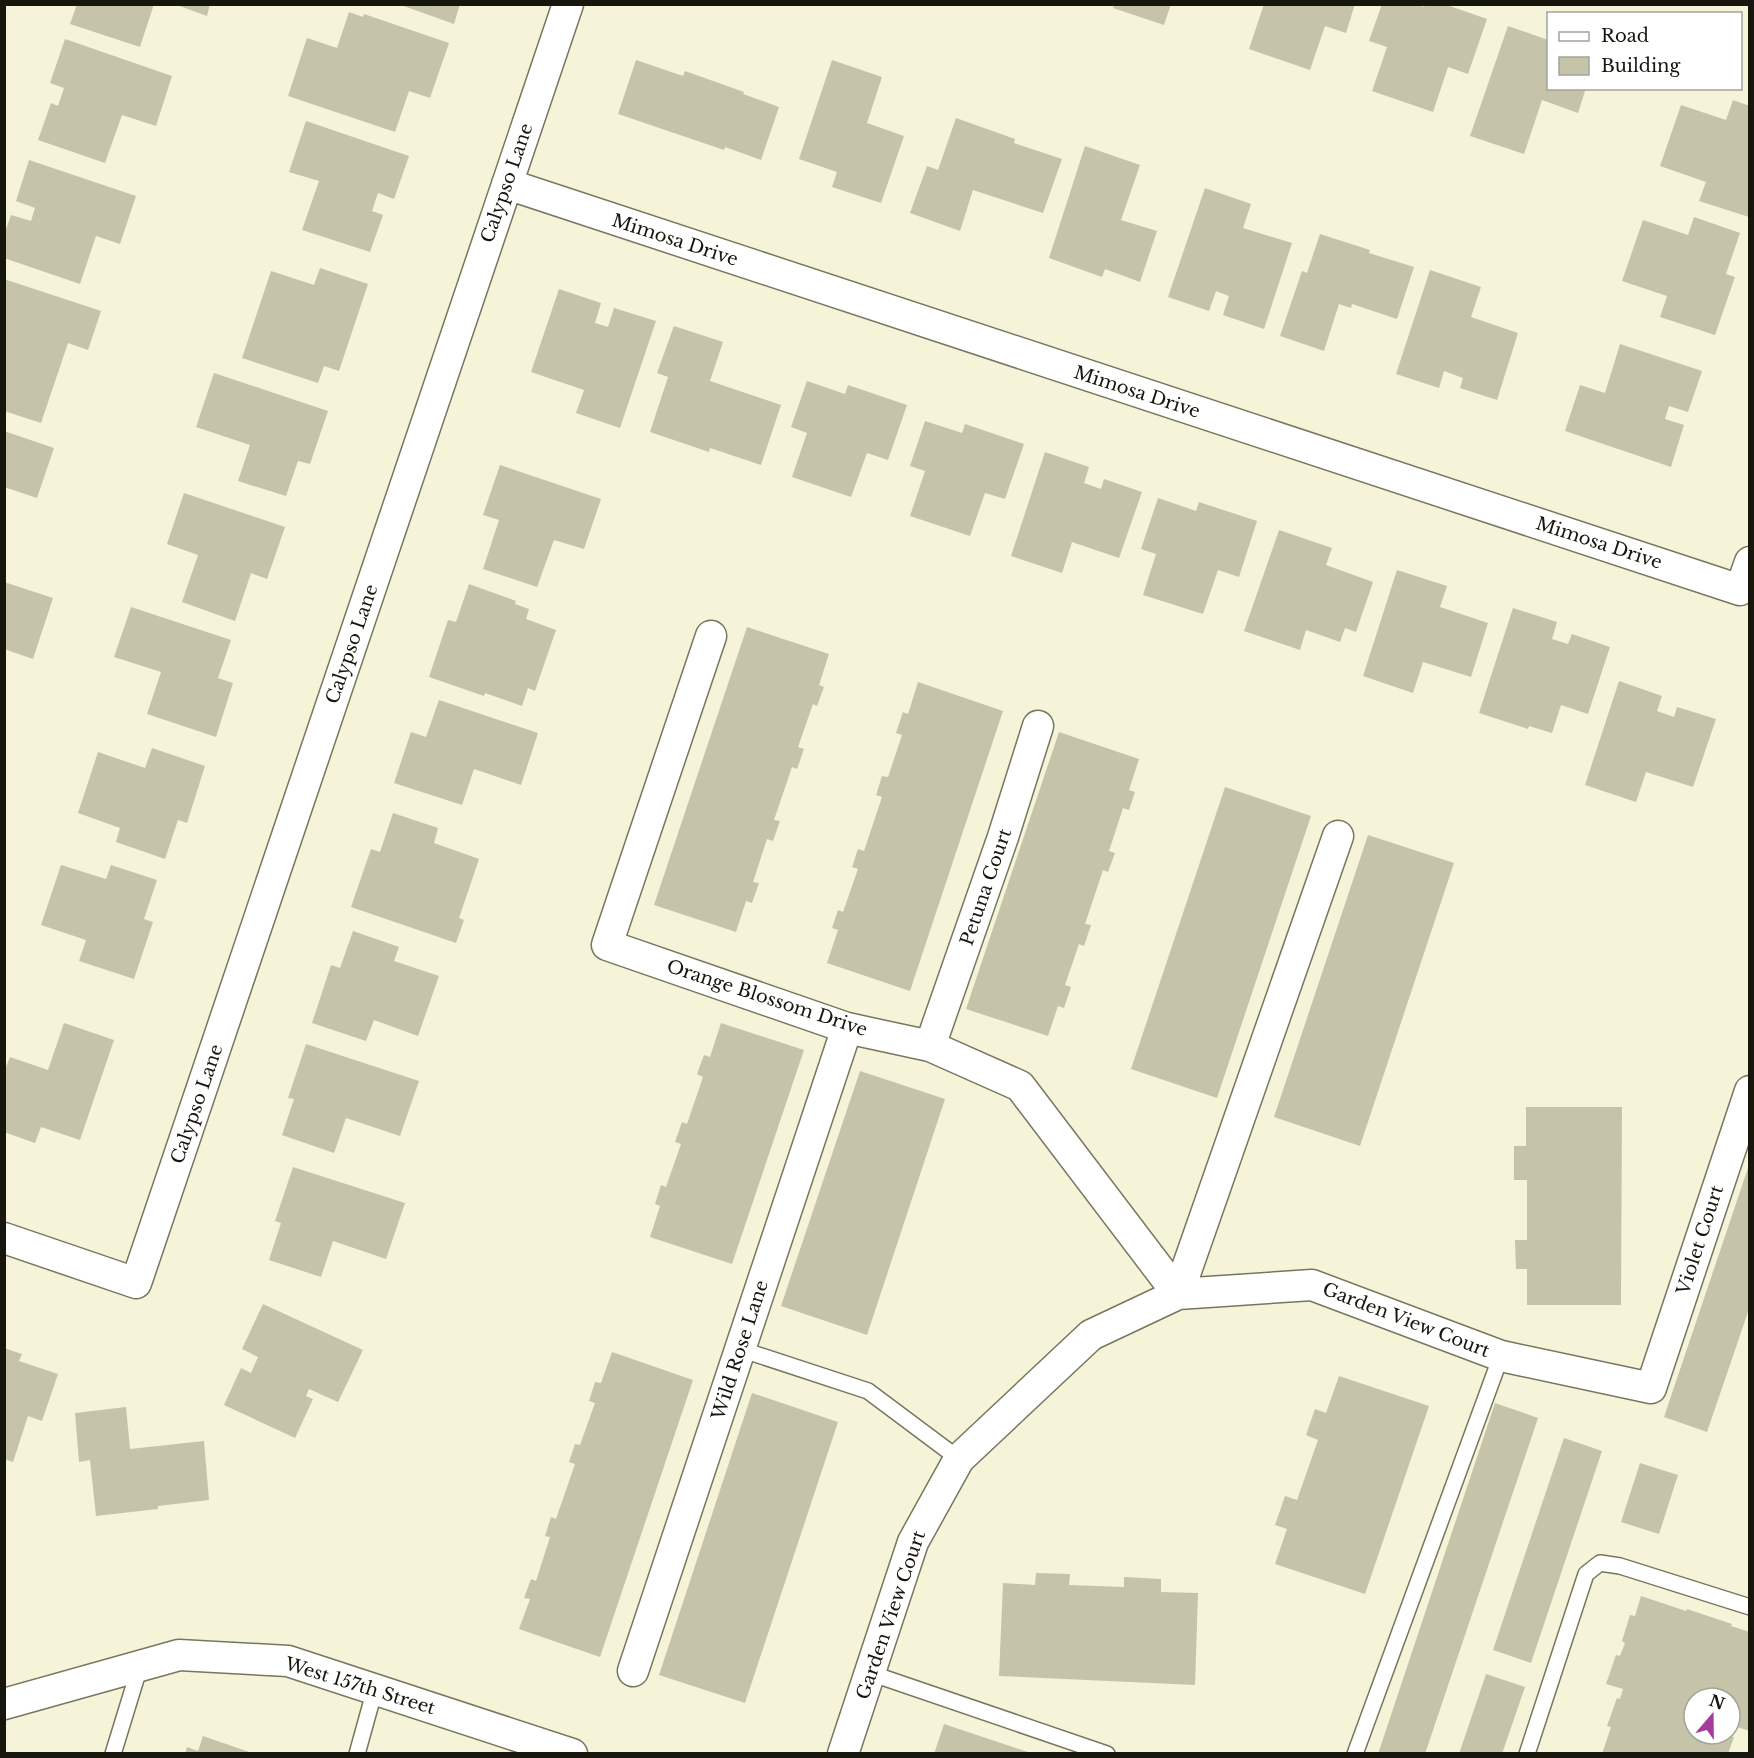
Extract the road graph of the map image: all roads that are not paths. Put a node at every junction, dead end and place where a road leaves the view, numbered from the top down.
1 (568, 4) edge
2 (507, 184) junction
3 (1749, 562) edge
4 (711, 636) dead end
5 (1038, 726) dead end
6 (1338, 836) dead end
7 (848, 1028) junction
8 (930, 1046) junction
9 (1749, 1091) edge
10 (4, 1238) edge
11 (1178, 1294) junction
12 (740, 1349) junction
13 (1501, 1356) junction
14 (1651, 1388) joint
15 (959, 1459) junction
16 (1749, 1607) edge
17 (140, 1666) junction
18 (633, 1671) dead end
19 (870, 1673) junction
20 (375, 1689) junction
21 (4, 1704) edge
22 (113, 1754) edge
23 (357, 1754) edge
24 (572, 1754) edge
25 (843, 1754) edge
26 (1107, 1754) edge
27 (1354, 1754) edge
28 (1527, 1754) edge

1 - 2 street, Calypso Lane
2 - 3 street, Mimosa Drive
2 - 10 street, Calypso Lane
4 - 7 street, Orange Blossom Drive
5 - 8 street, Petuna Court
6 - 11 street
7 - 8 street, Orange Blossom Drive
7 - 12 street, Wild Rose Lane
8 - 11 street, Orange Blossom Drive
9 - 14 street, Violet Court
11 - 13 street, Garden View Court
11 - 15 street, Garden View Court
12 - 15 lane
12 - 18 street, Wild Rose Lane
13 - 14 street, Garden View Court
13 - 27 lane
15 - 19 street, Garden View Court
16 - 28 lane
17 - 20 street, West 157th Street
17 - 21 street, West 157th Street
17 - 22 lane
19 - 25 street, Garden View Court
19 - 26 lane
20 - 23 lane
20 - 24 street, West 157th Street

